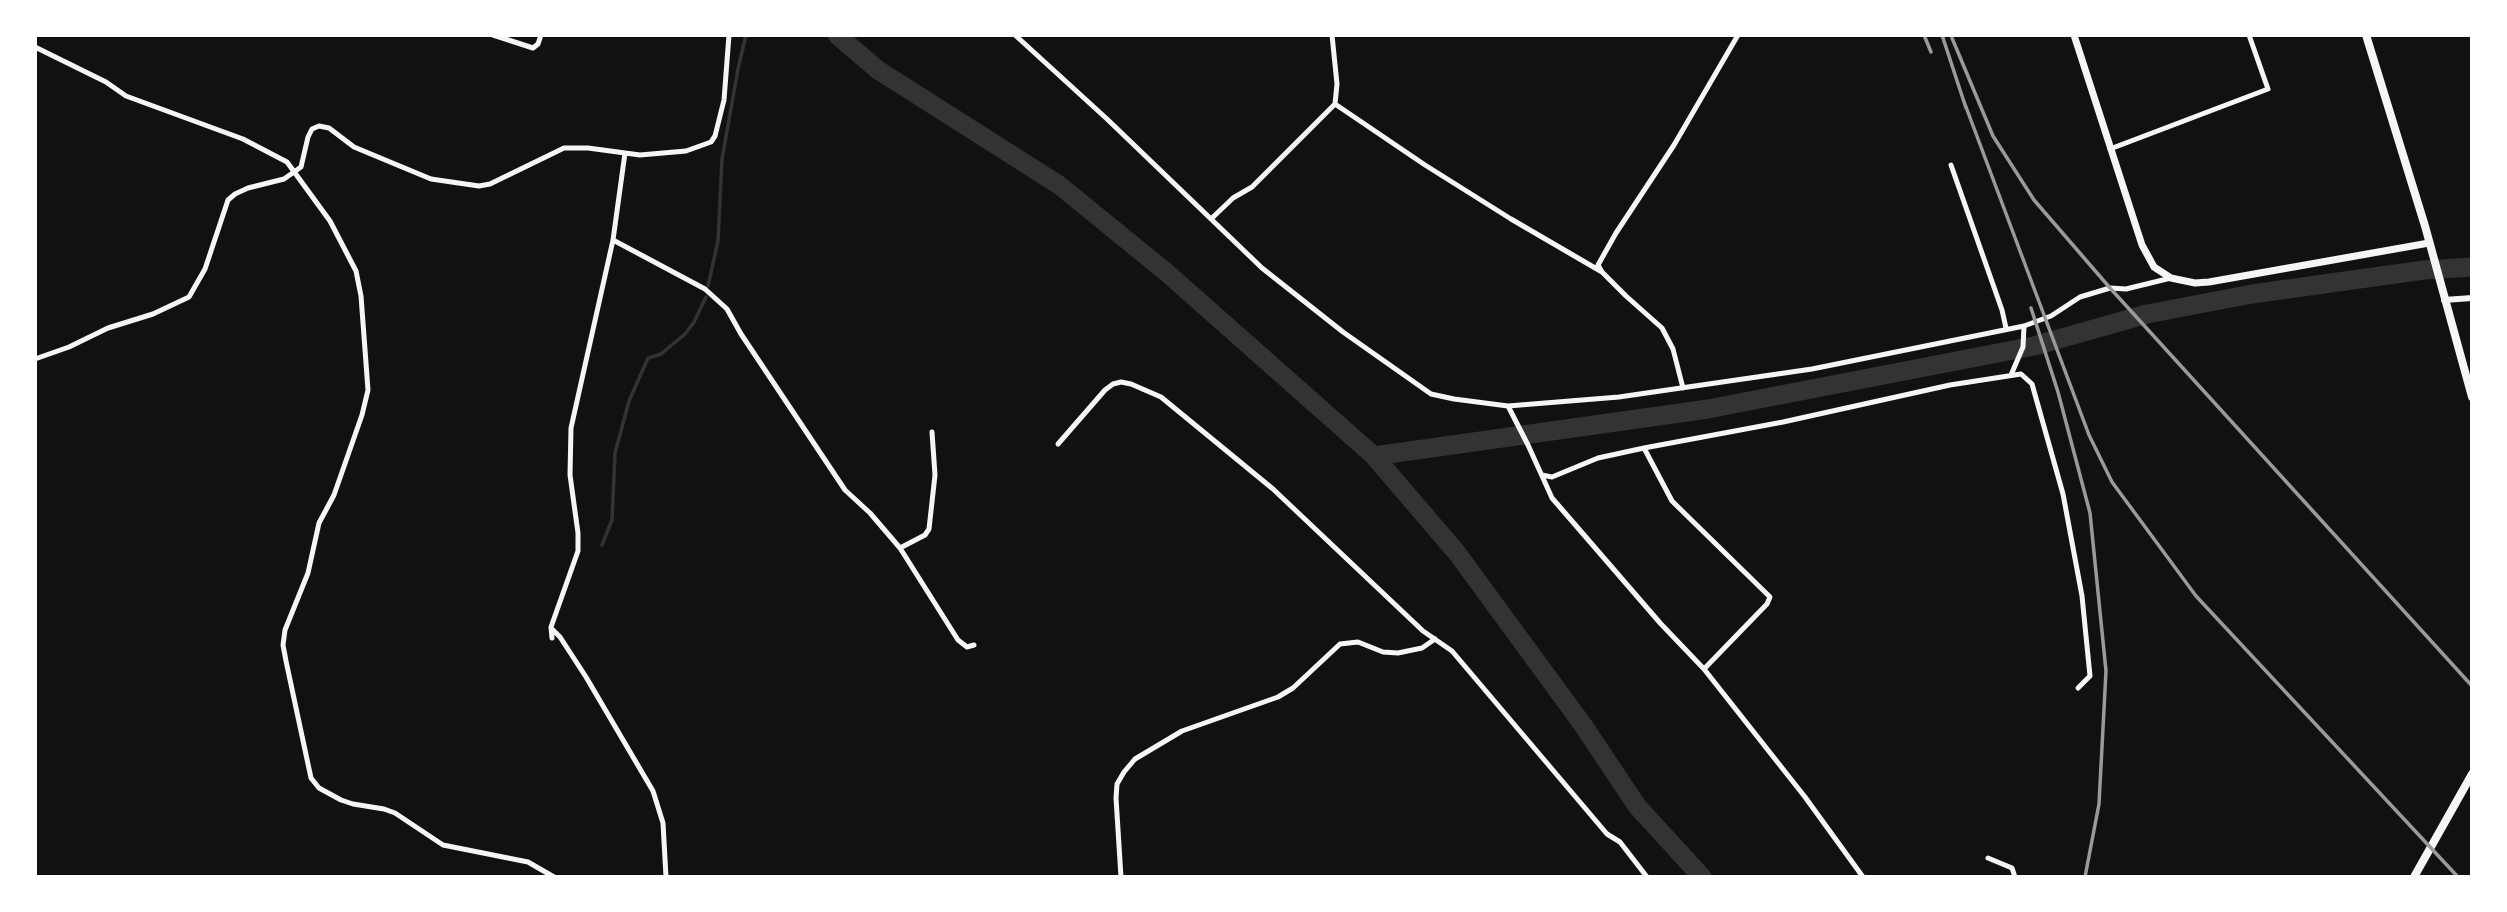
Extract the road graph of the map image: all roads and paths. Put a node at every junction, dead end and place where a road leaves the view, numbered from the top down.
1 (493, 35) edge
2 (541, 35) edge
3 (729, 35) edge
4 (1015, 35) edge
5 (1332, 35) edge
6 (1738, 35) edge
7 (2074, 35) edge
8 (2249, 35) edge
9 (2366, 35) edge
10 (35, 47) edge
11 (1335, 104) junction
12 (2110, 149) junction
13 (625, 153) junction
14 (1951, 165) dead end
15 (294, 172) junction
16 (1211, 219) junction
17 (613, 240) junction
18 (2430, 248) junction
19 (1602, 272) junction
20 (2171, 278) junction
21 (2472, 298) edge
22 (2444, 300) junction
23 (2024, 326) junction
24 (2006, 328) junction
25 (35, 359) edge
26 (2011, 375) junction
27 (1683, 388) junction
28 (2472, 397) edge
29 (1508, 406) junction
30 (932, 432) dead end
31 (1058, 444) dead end
32 (1644, 448) junction
33 (1542, 475) junction
34 (900, 548) junction
35 (551, 627) junction
36 (552, 638) dead end
37 (1435, 639) junction
38 (974, 645) dead end
39 (1704, 669) junction
40 (2078, 688) dead end
41 (2472, 774) edge
42 (1989, 858) dead end
43 (554, 877) edge
44 (666, 877) edge
45 (1121, 877) edge
46 (1647, 877) edge
47 (1863, 877) edge
48 (2015, 877) edge
49 (2414, 877) edge

1 - 2 street
3 - 13 street
4 - 16 street
5 - 11 street
6 - 19 street
7 - 12 main road
8 - 12 street
9 - 18 main road
10 - 15 street
11 - 16 street
11 - 19 street
12 - 20 main road
13 - 15 street
13 - 17 street
14 - 24 street
15 - 25 street
15 - 43 street
16 - 29 street
17 - 34 street
17 - 35 street
18 - 20 main road
18 - 22 main road
19 - 27 street
20 - 23 street
21 - 22 street
22 - 28 main road
23 - 24 street
23 - 26 street
24 - 27 street
26 - 32 street
26 - 40 street
27 - 29 street
29 - 33 street
30 - 34 street
31 - 37 street
32 - 33 street
32 - 39 street
33 - 39 street
34 - 38 street
35 - 36 street
35 - 44 street
37 - 45 street
37 - 46 street
39 - 47 street
41 - 49 main road
42 - 48 street

